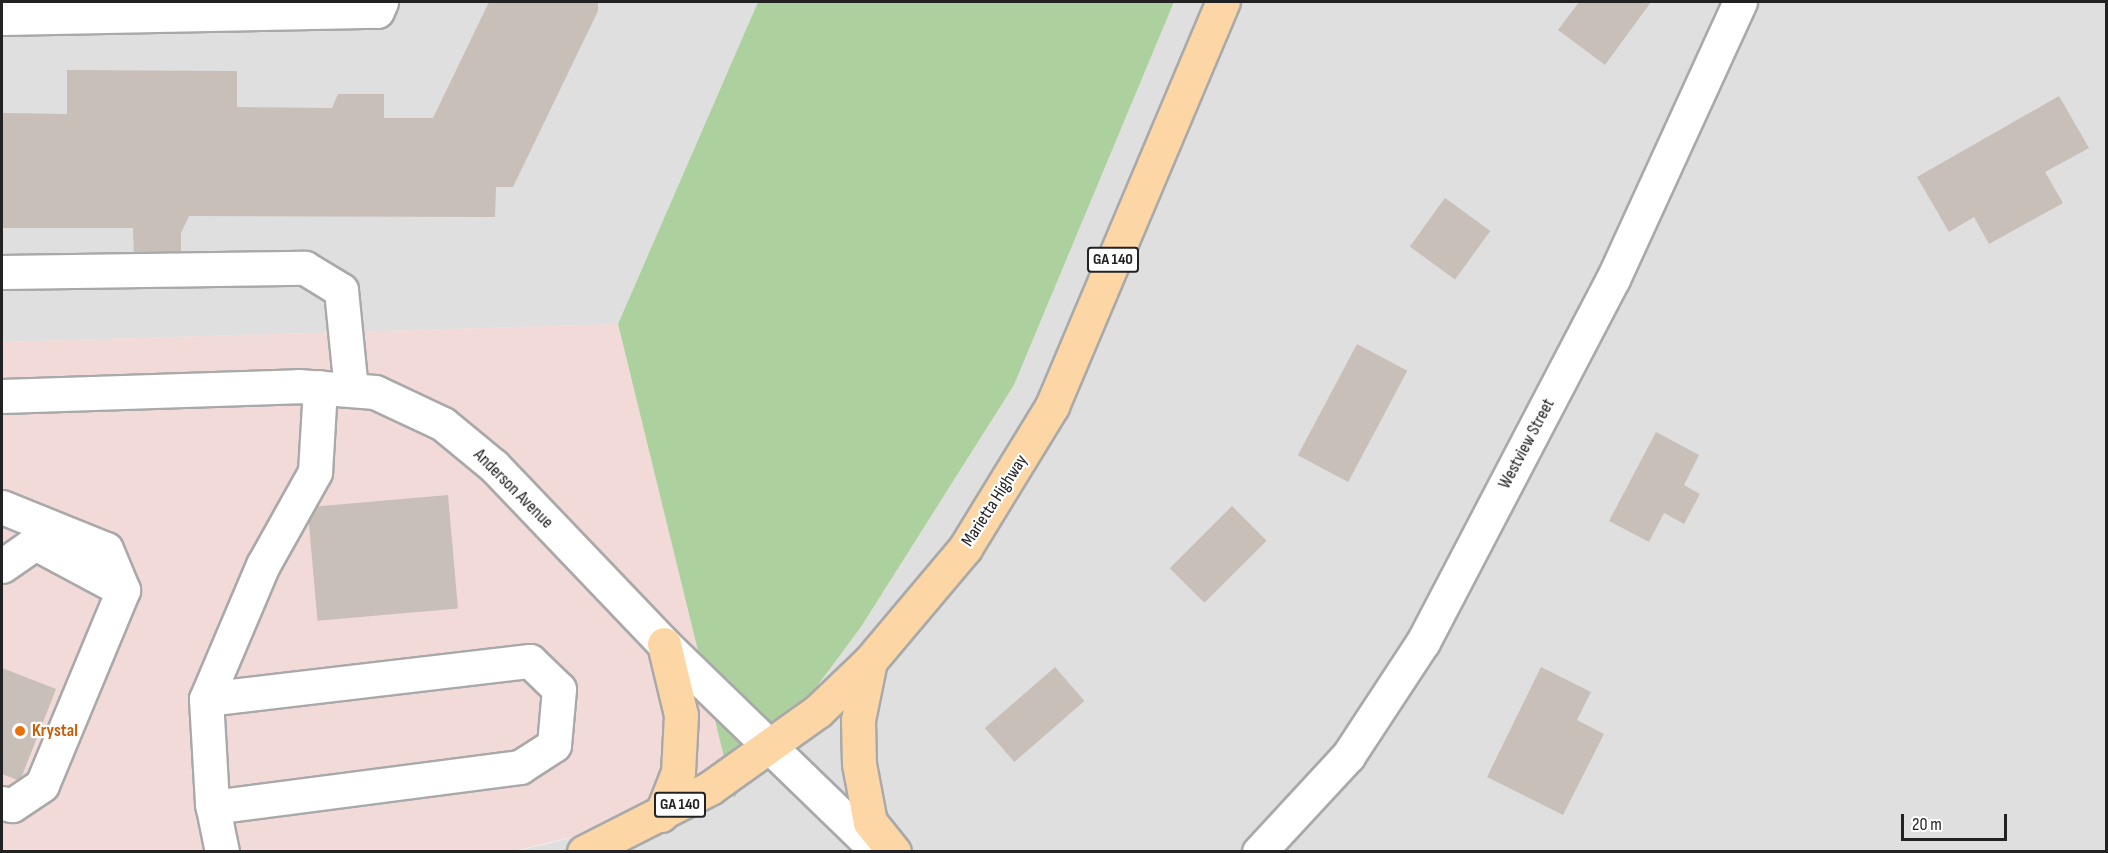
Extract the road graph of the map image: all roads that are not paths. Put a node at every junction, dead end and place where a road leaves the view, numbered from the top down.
1 (381, 2) edge
2 (1222, 2) edge
3 (1740, 2) edge
4 (2, 18) edge
5 (2, 272) edge
6 (335, 389) junction
7 (2, 396) edge
8 (2, 510) edge
9 (2, 566) edge
10 (123, 590) junction
11 (664, 644) junction
12 (870, 661) junction
13 (206, 699) junction
14 (769, 747) junction
15 (2, 803) edge
16 (213, 807) junction
17 (661, 815) junction
18 (222, 852) edge
19 (584, 852) edge
20 (879, 852) edge
21 (894, 852) edge
22 (1259, 852) edge

1 - 4 street
2 - 12 main road, Marietta Highway / GA 140
3 - 22 street, Westview Street
5 - 6 street
6 - 7 street, Anderson Avenue
6 - 11 street, Anderson Avenue
6 - 13 street
8 - 10 street
9 - 10 street
10 - 15 street
11 - 14 street, Anderson Avenue
11 - 17 main road
12 - 14 main road, Marietta Highway / GA 140
12 - 21 main road
13 - 16 street
13 - 16 street
14 - 17 main road, Marietta Highway / GA 140
14 - 20 street, Anderson Avenue
16 - 18 street
17 - 19 main road, Marietta Highway / GA 140

